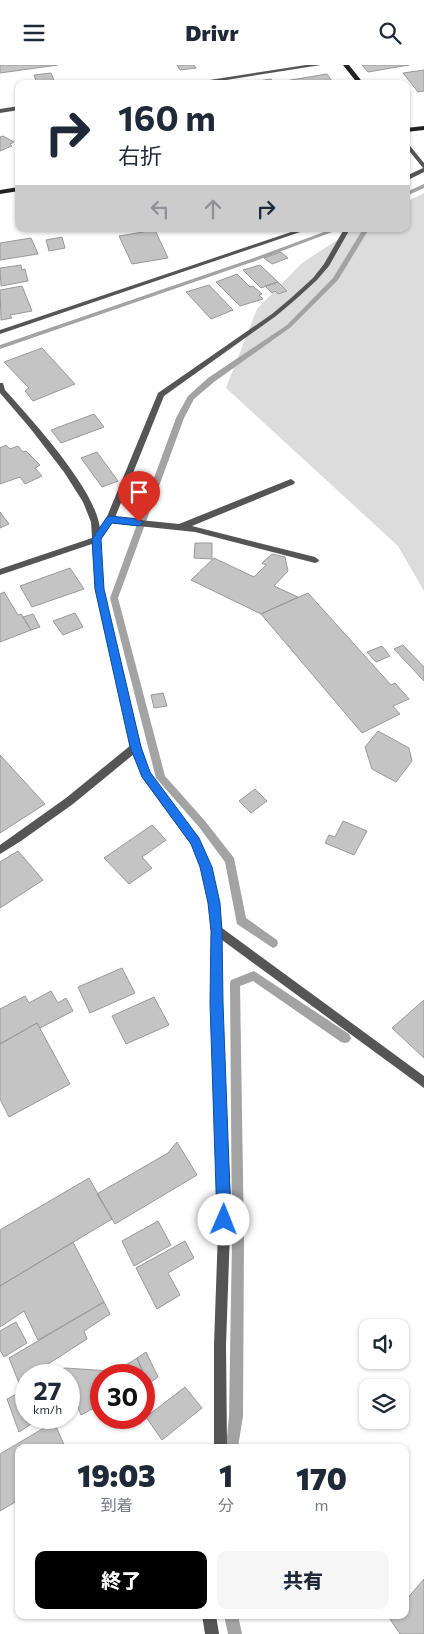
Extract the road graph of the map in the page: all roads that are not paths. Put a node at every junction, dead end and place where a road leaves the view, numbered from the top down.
1 (318, 65) edge
2 (346, 65) edge
3 (215, 80) edge
4 (358, 80) edge
5 (15, 109) edge
6 (0, 111) edge
7 (424, 127) edge
8 (410, 129) edge
9 (410, 149) edge
10 (424, 169) edge
11 (410, 177) edge
12 (15, 190) edge
13 (0, 192) edge
14 (297, 232) edge
15 (345, 232) edge
16 (0, 332) edge
17 (0, 385) edge
18 (291, 481) dead end
19 (110, 520) junction
20 (181, 527) junction
21 (96, 539) junction
22 (315, 561) dead end
23 (0, 572) edge
24 (136, 747) junction
25 (0, 850) edge
26 (216, 931) junction
27 (424, 1083) edge
28 (220, 1444) edge
29 (210, 1619) edge
30 (212, 1634) edge

1 - 3 street
2 - 4 street
5 - 6 street
7 - 8 street
9 - 10 street
10 - 11 street
12 - 13 street
14 - 16 street
15 - 19 street
17 - 21 street
18 - 20 street
19 - 20 street
19 - 21 street
20 - 22 street
21 - 23 street
21 - 24 street
24 - 25 street
24 - 26 street
26 - 27 street
26 - 28 street
29 - 30 street

